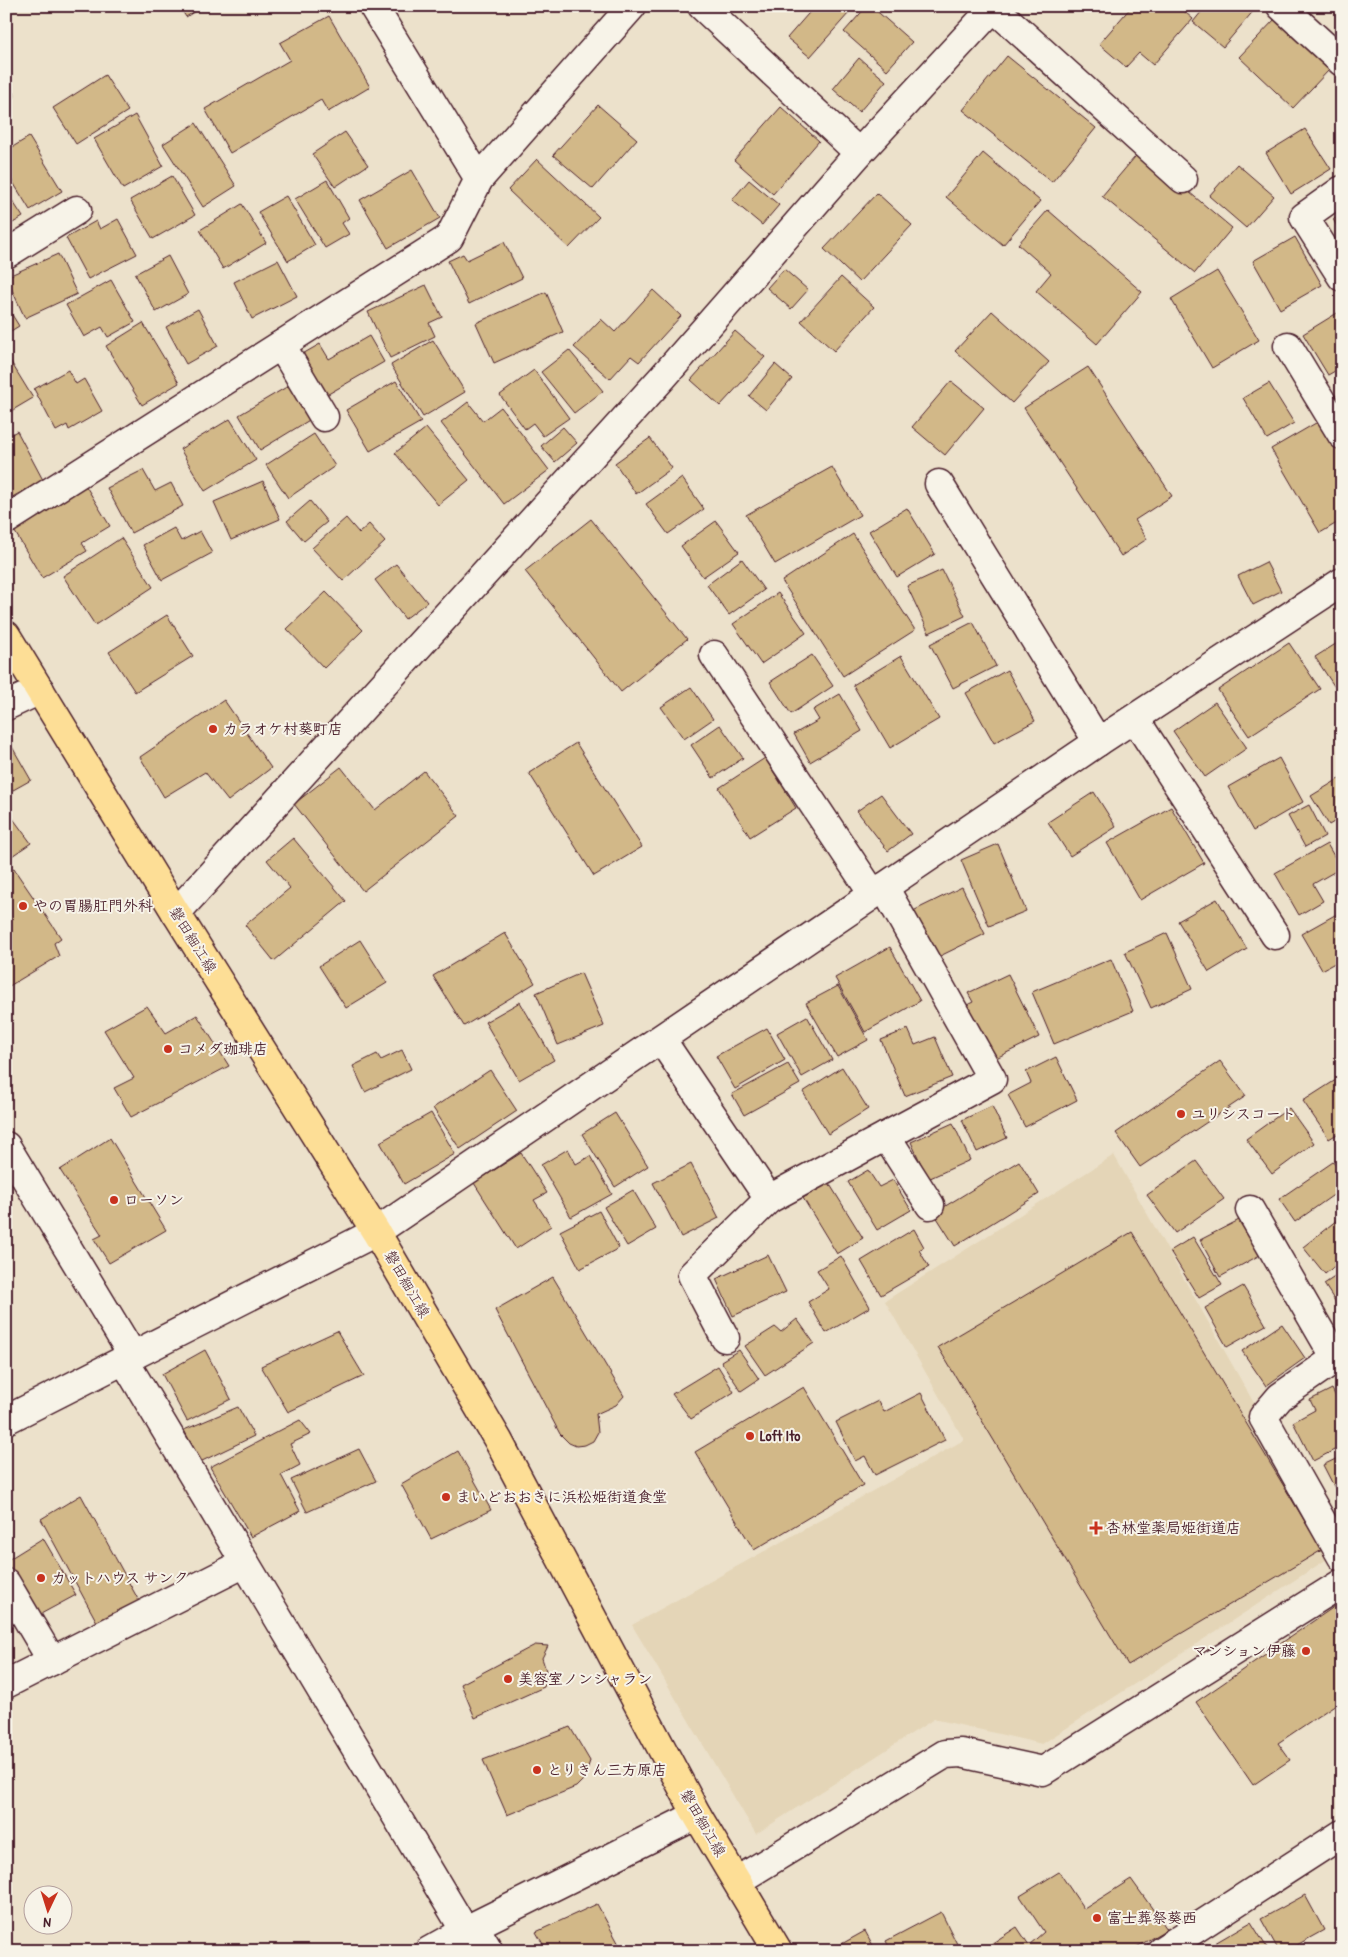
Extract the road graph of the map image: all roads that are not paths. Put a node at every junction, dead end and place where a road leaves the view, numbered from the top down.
1 (373, 6) edge
2 (632, 6) edge
3 (702, 6) edge
4 (1280, 6) edge
5 (995, 7) edge
6 (1342, 62) edge
7 (858, 153) junction
8 (478, 179) junction
9 (1183, 179) dead end
10 (1342, 190) edge
11 (77, 210) dead end
12 (6, 254) edge
13 (1342, 277) edge
14 (281, 345) junction
15 (1288, 346) dead end
16 (324, 417) dead end
17 (1342, 435) edge
18 (939, 484) dead end
19 (6, 520) edge
20 (1339, 590) edge
21 (6, 635) edge
22 (714, 655) dead end
23 (40, 690) junction
24 (6, 706) edge
25 (1135, 719) junction
26 (1098, 742) junction
27 (878, 890) junction
28 (176, 913) junction
29 (1275, 935) dead end
30 (661, 1039) junction
31 (886, 1136) junction
32 (6, 1146) edge
33 (769, 1199) junction
34 (930, 1205) dead end
35 (1250, 1210) dead end
36 (376, 1232) junction
37 (725, 1338) dead end
38 (1339, 1357) edge
39 (129, 1358) junction
40 (6, 1420) edge
41 (1342, 1557) edge
42 (245, 1563) junction
43 (6, 1582) edge
44 (1342, 1583) edge
45 (52, 1660) junction
46 (6, 1684) edge
47 (698, 1815) junction
48 (1342, 1834) edge
49 (737, 1881) junction
50 (469, 1929) junction
51 (1191, 1942) edge
52 (428, 1951) edge
53 (489, 1951) edge
54 (778, 1951) edge
55 (1161, 1951) edge

1 - 8 street
2 - 8 street
3 - 7 street
4 - 6 street
5 - 7 street
5 - 9 street
7 - 28 street
8 - 14 street
10 - 13 street
11 - 12 street
14 - 16 street
14 - 19 street
15 - 17 street
18 - 26 street
20 - 25 street
21 - 23 main road, 磐田細江線
22 - 27 street
23 - 24 street
23 - 28 main road, 磐田細江線
25 - 26 street
25 - 29 street
26 - 27 street
27 - 30 street
27 - 31 street
28 - 36 main road, 磐田細江線
30 - 33 street
30 - 36 street
31 - 33 street
31 - 34 street
32 - 39 street
33 - 37 street
35 - 38 street
36 - 39 street
36 - 47 main road, 磐田細江線
38 - 41 street
39 - 40 street
39 - 42 street
42 - 45 street
42 - 50 street
43 - 45 street
44 - 49 street
45 - 46 street
47 - 49 main road, 磐田細江線
47 - 50 street
48 - 51 street
49 - 54 main road, 磐田細江線
50 - 52 street
50 - 53 street
51 - 55 street

